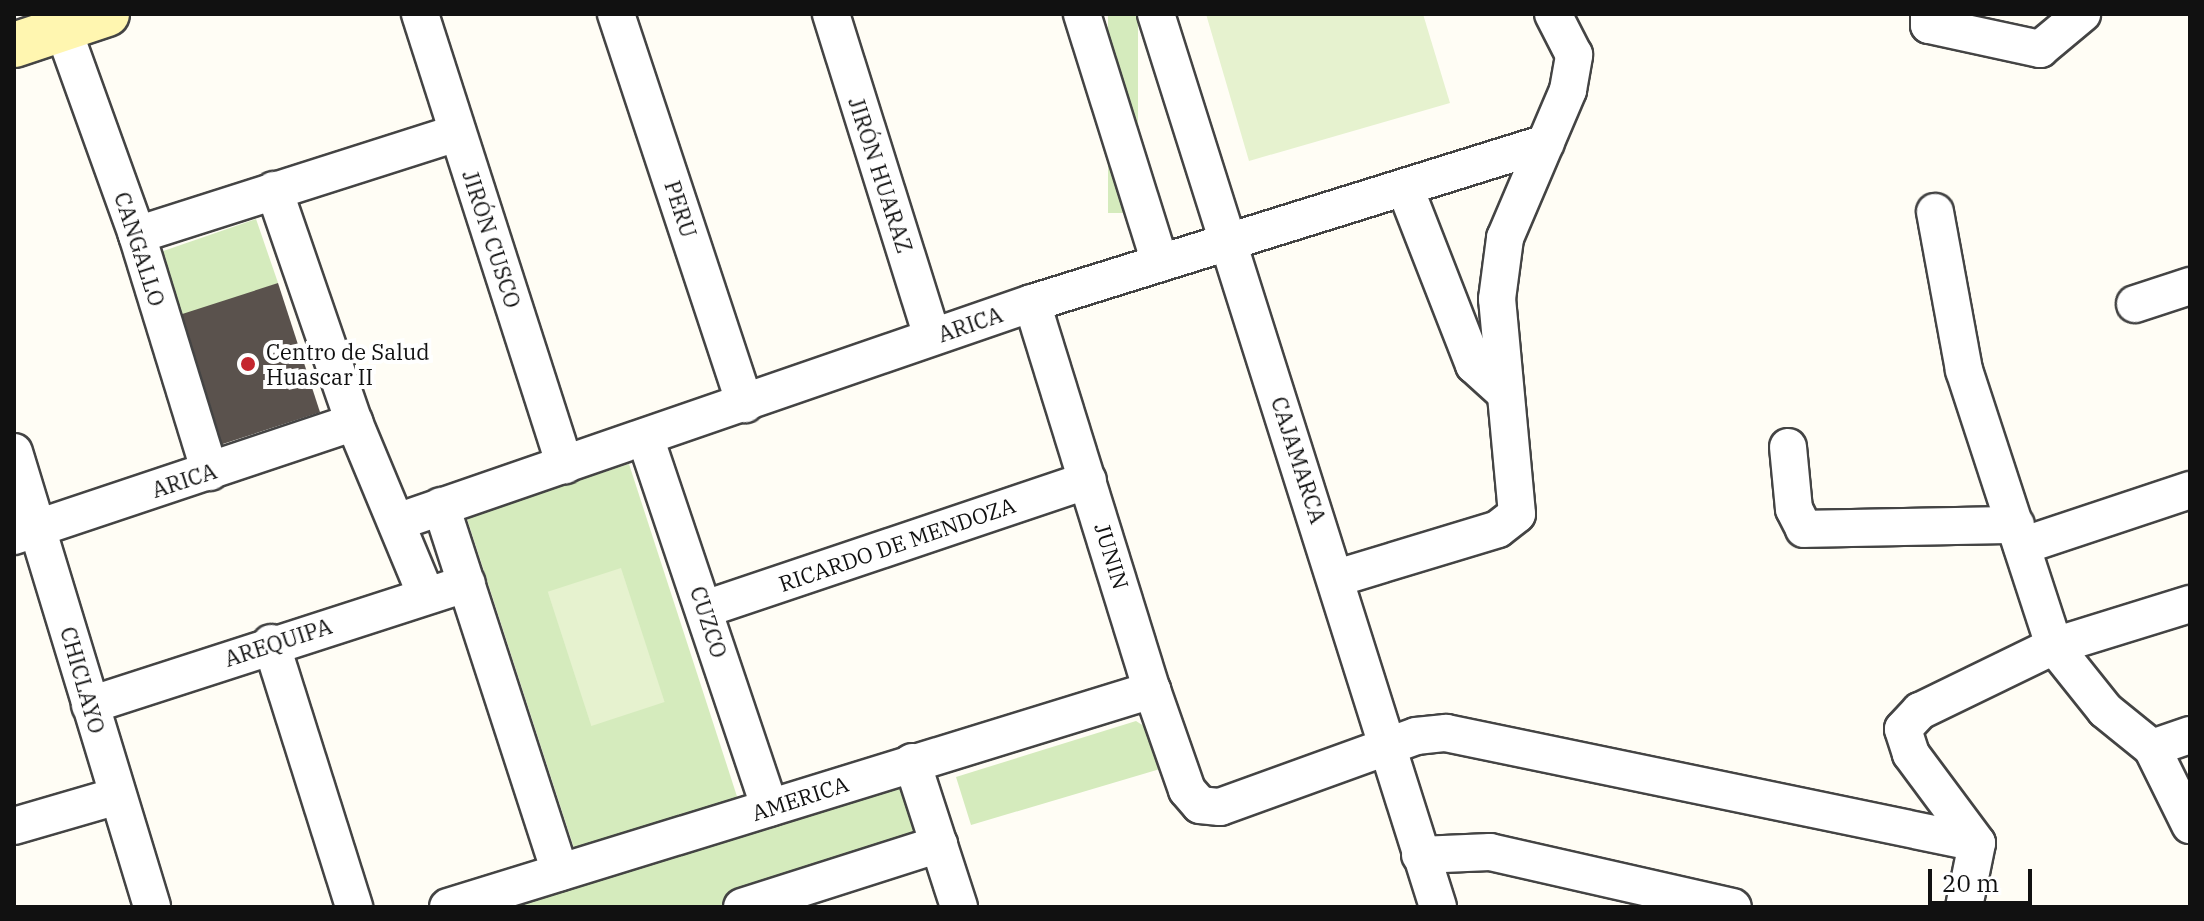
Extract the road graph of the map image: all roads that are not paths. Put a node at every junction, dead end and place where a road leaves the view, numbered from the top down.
1 (107, 14) edge
2 (420, 14) edge
3 (616, 14) edge
4 (831, 14) edge
5 (1082, 14) edge
6 (1156, 14) edge
7 (1553, 14) edge
8 (2082, 14) edge
9 (1929, 19) edge
10 (63, 29) junction
11 (14, 45) edge
12 (457, 133) junction
13 (1546, 143) junction
14 (1405, 188) junction
15 (274, 190) junction
16 (1935, 212) dead end
17 (137, 235) junction
18 (1228, 242) junction
19 (1160, 263) junction
20 (2190, 286) edge
21 (1032, 303) junction
22 (2135, 304) dead end
23 (932, 336) junction
24 (1505, 393) junction
25 (745, 404) junction
26 (354, 422) junction
27 (645, 437) junction
28 (1788, 447) dead end
29 (14, 452) edge
30 (565, 465) junction
31 (210, 472) junction
32 (1088, 480) junction
33 (2190, 490) edge
34 (441, 506) junction
35 (400, 521) junction
36 (26, 532) edge
37 (2019, 536) junction
38 (1337, 578) junction
39 (467, 583) junction
40 (426, 595) junction
41 (2190, 604) edge
42 (705, 609) junction
43 (271, 643) junction
44 (2054, 646) junction
45 (1152, 690) junction
46 (90, 705) junction
47 (2190, 735) edge
48 (1388, 747) junction
49 (2152, 748) junction
50 (912, 762) junction
51 (117, 796) junction
52 (770, 808) junction
53 (2190, 825) edge
54 (14, 826) edge
55 (1977, 843) junction
56 (939, 844) junction
57 (1420, 855) junction
58 (560, 872) junction
59 (1656, 897) edge
60 (152, 907) edge
61 (354, 907) edge
62 (448, 907) edge
63 (742, 907) edge
64 (959, 907) edge
65 (1438, 907) edge
66 (1733, 907) edge
67 (1964, 907) edge

1 - 10 street
2 - 12 street, JIRÓN CUSCO
3 - 25 street, PERU
4 - 23 street, JIRÓN HUARAZ
5 - 19 street
6 - 18 street, CAJAMARCA
7 - 13 street
8 - 9 street
10 - 11 street
10 - 17 street, CANGALLO
12 - 15 street
12 - 30 street, JIRÓN CUSCO
13 - 14 street, ARICA
13 - 24 street
14 - 18 street, ARICA
14 - 24 street
15 - 17 street
15 - 26 street
16 - 37 street
17 - 31 street, CANGALLO
18 - 19 street, ARICA
18 - 38 street, CAJAMARCA
19 - 21 street, ARICA
20 - 22 street
21 - 23 street, ARICA
21 - 32 street, JUNIN
23 - 25 street, ARICA
24 - 38 street
25 - 27 street, ARICA
26 - 31 street, ARICA
26 - 35 street
27 - 30 street, ARICA
27 - 42 street, CUZCO
28 - 37 street
29 - 36 street, CHICLAYO
30 - 34 street, ARICA
31 - 36 street, ARICA
32 - 42 street, RICARDO DE MENDOZA
32 - 45 street, JUNIN
33 - 37 street
34 - 35 street, ARICA
34 - 39 street
35 - 40 street
36 - 46 street, CHICLAYO
37 - 44 street
38 - 48 street, CAJAMARCA
39 - 40 street, AREQUIPA
39 - 58 street
40 - 43 street, AREQUIPA
41 - 44 street
42 - 52 street, CUZCO
43 - 46 street, AREQUIPA
43 - 61 street
44 - 49 street
44 - 55 street
45 - 48 street, JUNIN
45 - 50 street, AMERICA
46 - 51 street, CHICLAYO
47 - 49 street
48 - 55 street
48 - 57 street, CAJAMARCA
49 - 53 street
50 - 52 street, AMERICA
50 - 56 street
51 - 54 street
51 - 60 street, CHICLAYO
52 - 58 street, AMERICA
55 - 67 street
56 - 63 street
56 - 64 street
57 - 59 street
57 - 65 street, CAJAMARCA
58 - 62 street, AMERICA
59 - 66 street

